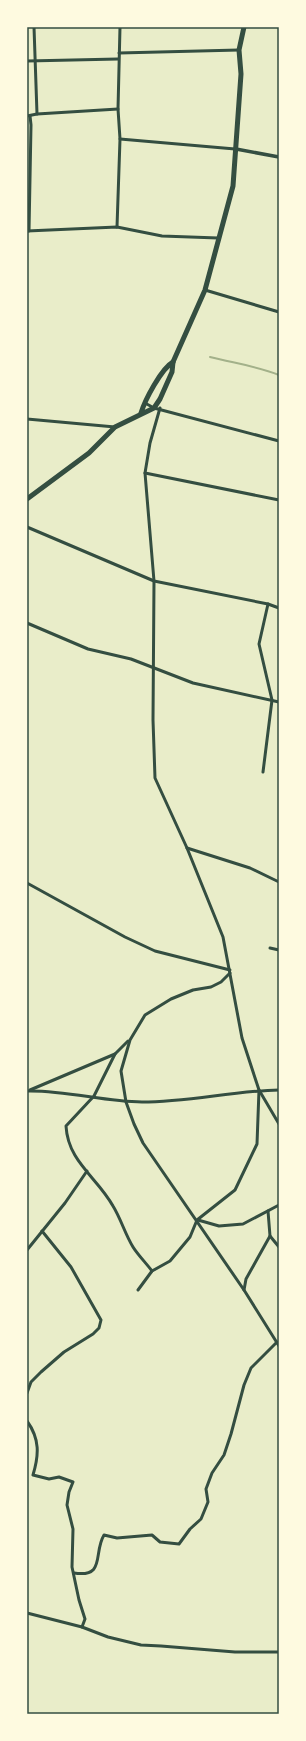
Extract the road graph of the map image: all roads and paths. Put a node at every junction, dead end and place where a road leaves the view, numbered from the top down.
1 (34, 27) edge
2 (120, 27) edge
3 (244, 27) edge
4 (239, 50) junction
5 (118, 53) junction
6 (118, 59) junction
7 (27, 61) edge
8 (35, 61) junction
9 (118, 109) junction
10 (37, 114) junction
11 (28, 116) edge
12 (120, 139) junction
13 (236, 149) junction
14 (279, 157) edge
15 (117, 227) junction
16 (28, 231) edge
17 (218, 238) junction
18 (205, 290) junction
19 (279, 312) edge
20 (173, 362) junction
21 (144, 402) junction
22 (154, 408) junction
23 (160, 408) junction
24 (141, 413) junction
25 (27, 419) edge
26 (115, 427) junction
27 (279, 441) edge
28 (145, 473) junction
29 (27, 499) edge
30 (279, 500) edge
31 (27, 527) edge
32 (154, 580) junction
33 (268, 604) junction
34 (279, 608) edge
35 (27, 623) edge
36 (154, 668) junction
37 (272, 700) junction
38 (279, 702) edge
39 (263, 772) dead end
40 (187, 848) junction
41 (279, 882) edge
42 (27, 883) edge
43 (270, 948) dead end
44 (279, 950) edge
45 (230, 971) junction
46 (130, 1040) junction
47 (115, 1054) junction
48 (259, 1090) junction
49 (279, 1090) edge
50 (27, 1091) edge
51 (94, 1096) junction
52 (126, 1102) junction
53 (279, 1124) edge
54 (87, 1171) junction
55 (279, 1205) edge
56 (268, 1211) junction
57 (197, 1220) junction
58 (42, 1231) junction
59 (270, 1236) junction
60 (279, 1247) edge
61 (27, 1250) edge
62 (152, 1271) junction
63 (138, 1290) dead end
64 (244, 1290) junction
65 (278, 1343) edge
66 (27, 1393) edge
67 (27, 1422) edge
68 (74, 1573) junction
69 (27, 1613) edge
70 (82, 1627) junction
71 (279, 1652) edge

1 - 8 street
2 - 5 street
3 - 4 highway
4 - 5 street
4 - 13 highway
5 - 6 street
6 - 8 street
6 - 9 street
7 - 8 street
8 - 10 street
9 - 10 street
9 - 12 street
10 - 11 street
11 - 16 street
12 - 13 street
12 - 15 street
13 - 14 street
13 - 17 highway
15 - 16 street
15 - 17 street
17 - 18 highway
18 - 19 street
18 - 20 highway
20 - 21 highway
20 - 22 highway
21 - 22 street
21 - 24 highway
22 - 23 street
22 - 24 highway
23 - 27 street
23 - 28 street
24 - 26 highway
25 - 26 street
26 - 29 highway
28 - 30 street
28 - 32 street
31 - 32 street
32 - 33 street
32 - 36 street
33 - 34 street
33 - 37 street
35 - 36 street
36 - 37 street
36 - 40 street
37 - 38 street
37 - 39 street
40 - 41 street
40 - 45 street
42 - 45 street
43 - 44 street
45 - 46 street
45 - 48 street
46 - 47 street
46 - 52 street
47 - 50 street
47 - 51 street
48 - 49 street
48 - 52 street
48 - 53 street
48 - 57 street
50 - 51 street
51 - 52 street
51 - 54 street
52 - 57 street
54 - 58 street
54 - 62 street
55 - 56 street
56 - 57 street
56 - 59 street
57 - 62 street
57 - 64 street
58 - 61 street
58 - 66 street
59 - 60 street
59 - 64 street
62 - 63 street
64 - 65 street
65 - 68 street
67 - 68 street
68 - 70 street
69 - 70 street
70 - 71 street

